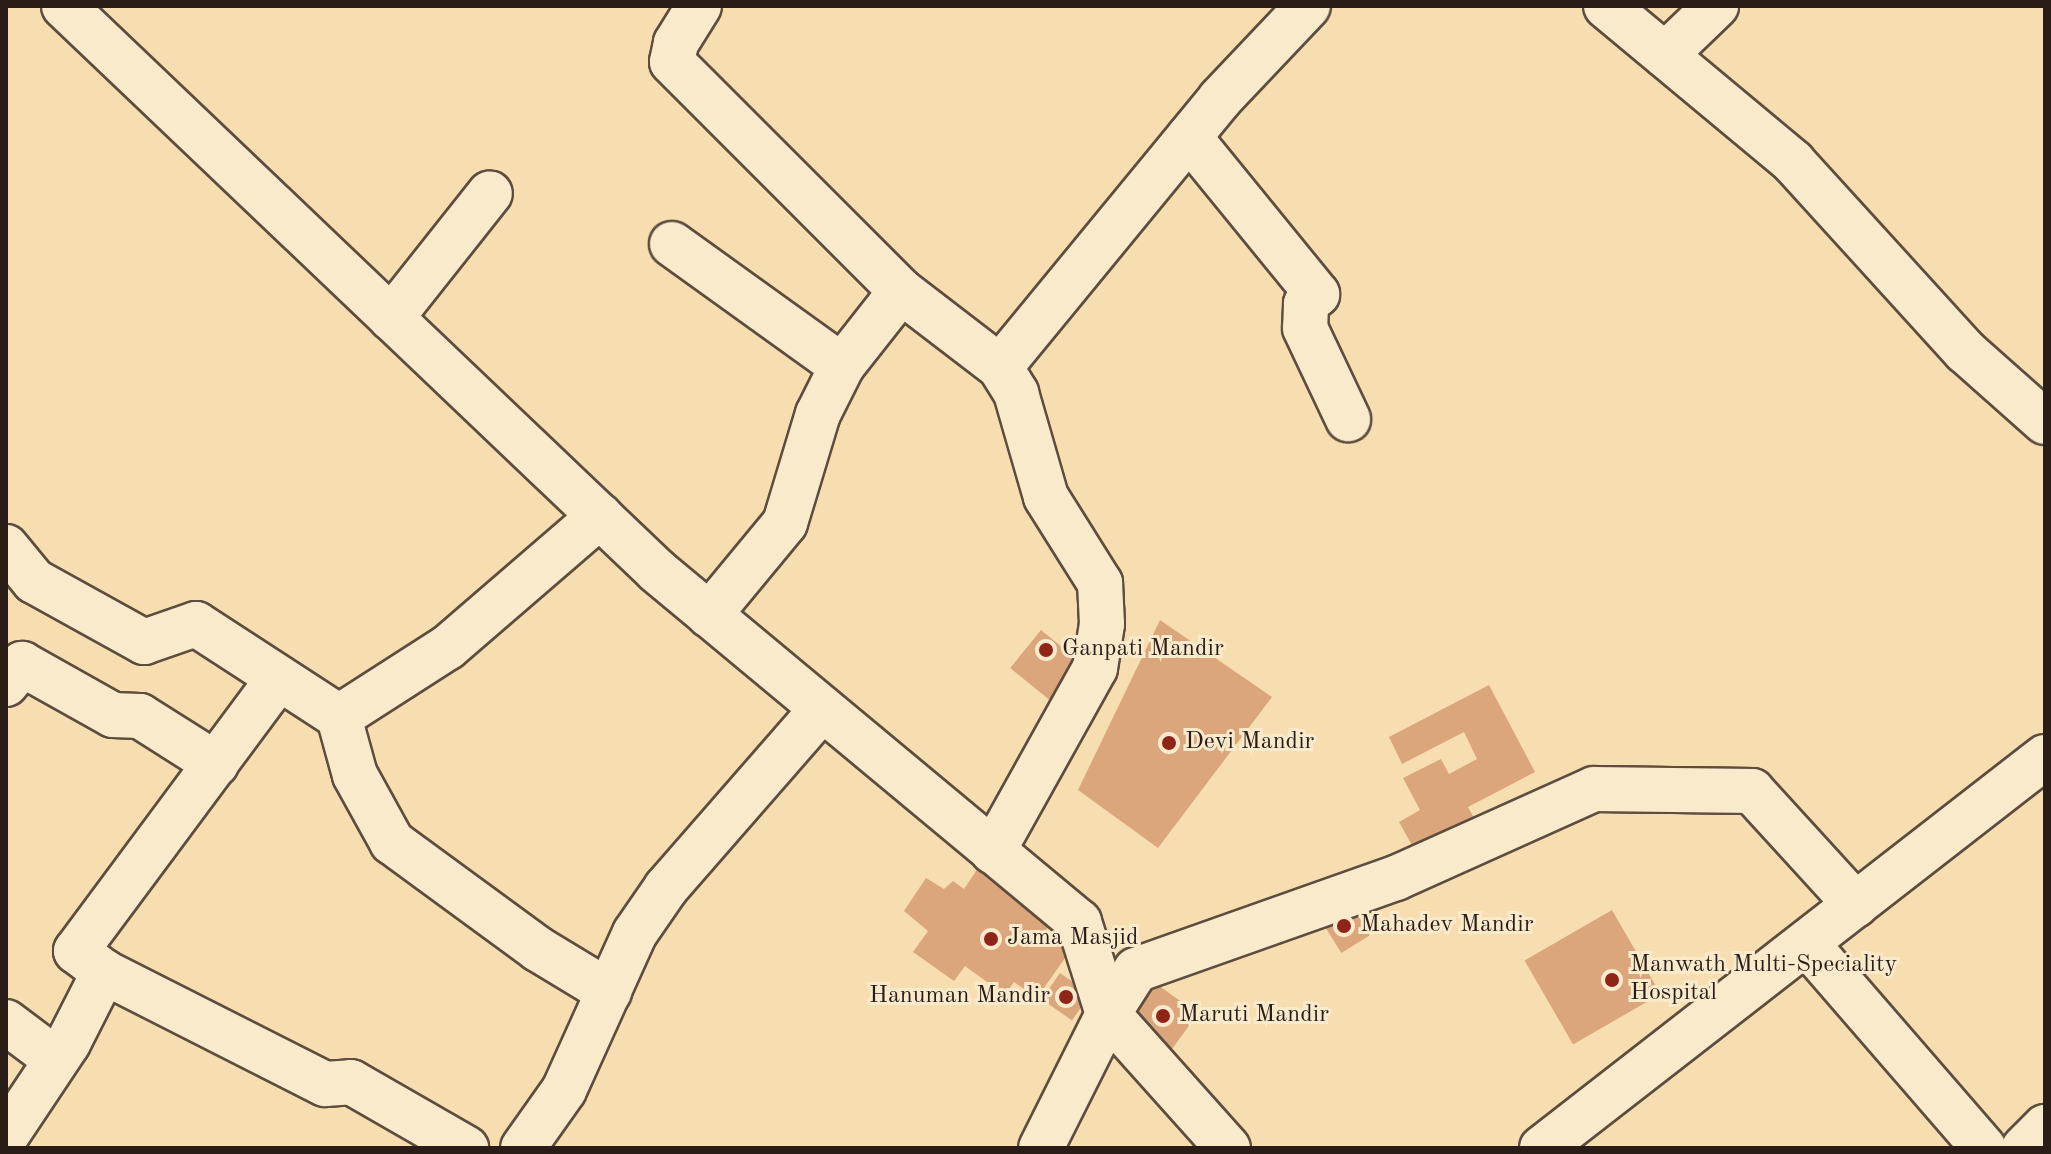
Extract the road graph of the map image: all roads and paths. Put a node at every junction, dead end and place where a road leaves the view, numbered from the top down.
1 (64, 6) edge
2 (699, 6) edge
3 (1308, 6) edge
4 (1606, 6) edge
5 (1716, 6) edge
6 (1665, 55) junction
7 (1189, 137) junction
8 (490, 193) dead end
9 (672, 244) dead end
10 (901, 291) junction
11 (391, 318) junction
12 (842, 366) junction
13 (1000, 367) junction
14 (1348, 419) dead end
15 (2045, 422) edge
16 (600, 516) junction
17 (6, 547) edge
18 (709, 615) junction
19 (279, 678) junction
20 (6, 684) edge
21 (822, 709) junction
22 (339, 717) junction
23 (2044, 761) edge
24 (216, 764) junction
25 (993, 851) junction
26 (1856, 905) junction
27 (1807, 944) junction
28 (104, 972) junction
29 (609, 992) junction
30 (1108, 1014) junction
31 (6, 1022) edge
32 (54, 1058) junction
33 (2045, 1127) edge
34 (411, 1135) edge
35 (6, 1136) edge
36 (1557, 1144) edge
37 (466, 1148) edge
38 (523, 1148) edge
39 (1041, 1148) edge
40 (1228, 1148) edge
41 (1984, 1148) edge
42 (2024, 1148) edge

1 - 11 street
2 - 10 street
3 - 7 street
4 - 6 street
5 - 6 street
6 - 15 street
7 - 13 street
7 - 14 street
8 - 11 street
9 - 12 street
10 - 12 street
10 - 13 street
11 - 16 street
12 - 18 street
13 - 25 street
16 - 18 street
16 - 22 street
17 - 19 street
18 - 21 street
19 - 22 street
19 - 24 street
20 - 24 street
21 - 25 street
21 - 29 street
22 - 29 street
23 - 26 street
24 - 28 street
25 - 30 street
26 - 27 street
26 - 30 street
27 - 36 street
27 - 41 street
28 - 32 street
28 - 34 street
29 - 38 street
30 - 39 street
30 - 40 street
31 - 32 street
32 - 35 street
33 - 42 street
34 - 37 street

